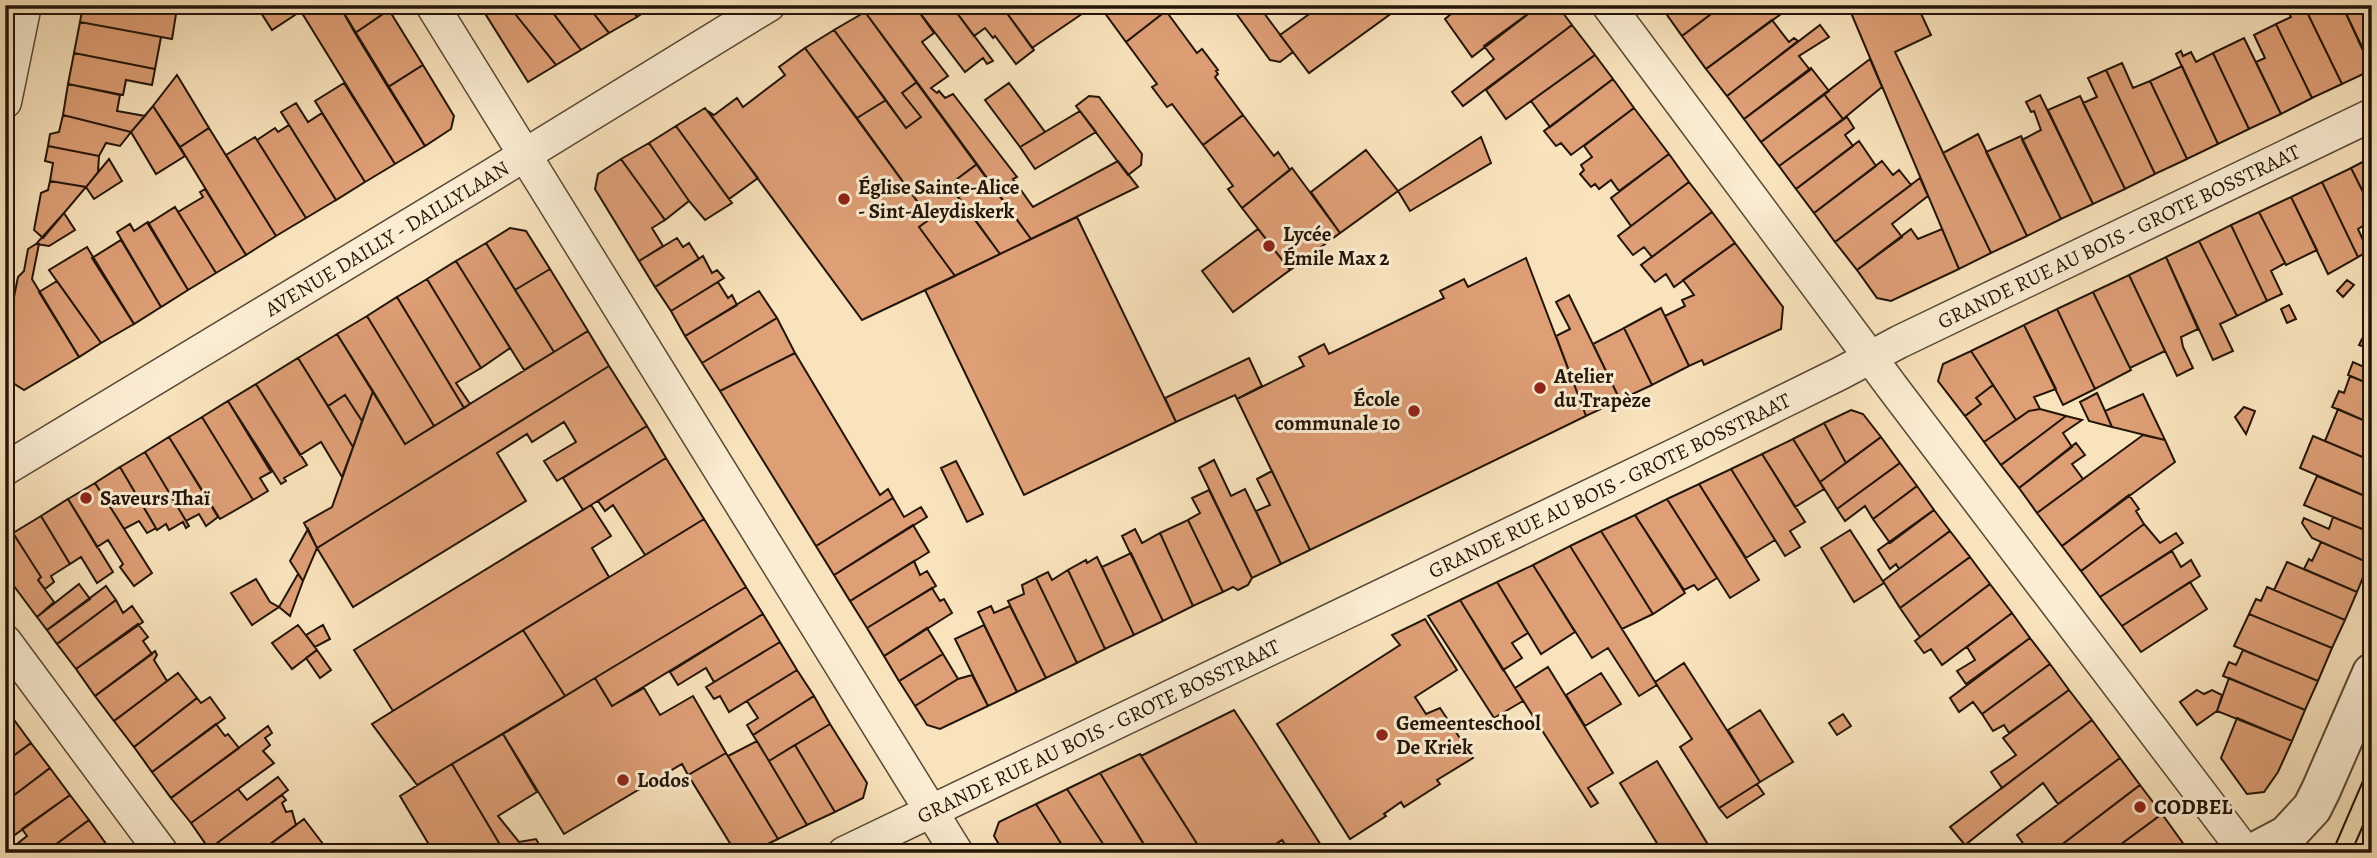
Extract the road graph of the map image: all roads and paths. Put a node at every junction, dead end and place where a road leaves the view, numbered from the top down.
1 (25, 5) edge
2 (432, 5) edge
3 (769, 5) edge
4 (1608, 5) edge
5 (5, 102) edge
6 (2372, 115) edge
7 (525, 155) junction
8 (1870, 357) junction
9 (5, 469) edge
10 (5, 641) edge
11 (2372, 673) edge
12 (932, 811) junction
13 (162, 853) edge
14 (844, 853) edge
15 (957, 853) edge
16 (2246, 853) edge
17 (2253, 853) edge

1 - 5 street
2 - 7 street
3 - 7 street, AVENUE DAILLY - DAILLYLAAN
4 - 8 street
6 - 8 street, GRANDE RUE AU BOIS - GROTE BOSSTRAAT
7 - 9 street, AVENUE DAILLY - DAILLYLAAN
7 - 12 street
8 - 12 street, GRANDE RUE AU BOIS - GROTE BOSSTRAAT
8 - 16 street
10 - 13 street
11 - 17 street
12 - 14 street, GRANDE RUE AU BOIS - GROTE BOSSTRAAT
12 - 15 street

